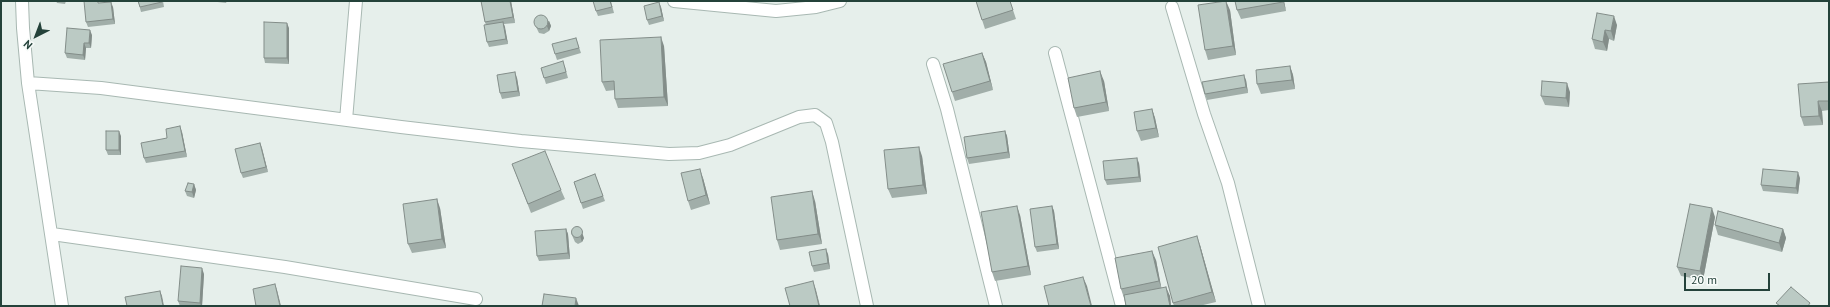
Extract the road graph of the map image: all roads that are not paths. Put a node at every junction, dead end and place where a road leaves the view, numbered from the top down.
1 (22, 1) edge
2 (356, 1) edge
3 (674, 1) edge
4 (840, 1) edge
5 (1172, 7) dead end
6 (1055, 53) dead end
7 (933, 64) dead end
8 (28, 83) junction
9 (346, 120) junction
10 (52, 234) junction
11 (476, 299) dead end
12 (62, 306) edge
13 (868, 306) edge
14 (996, 306) edge
15 (1122, 306) edge
16 (1259, 306) edge

1 - 8 street
2 - 9 street
3 - 4 street
5 - 16 street
6 - 15 street
7 - 14 street
8 - 9 street
8 - 10 street
9 - 13 street
10 - 11 street
10 - 12 street

